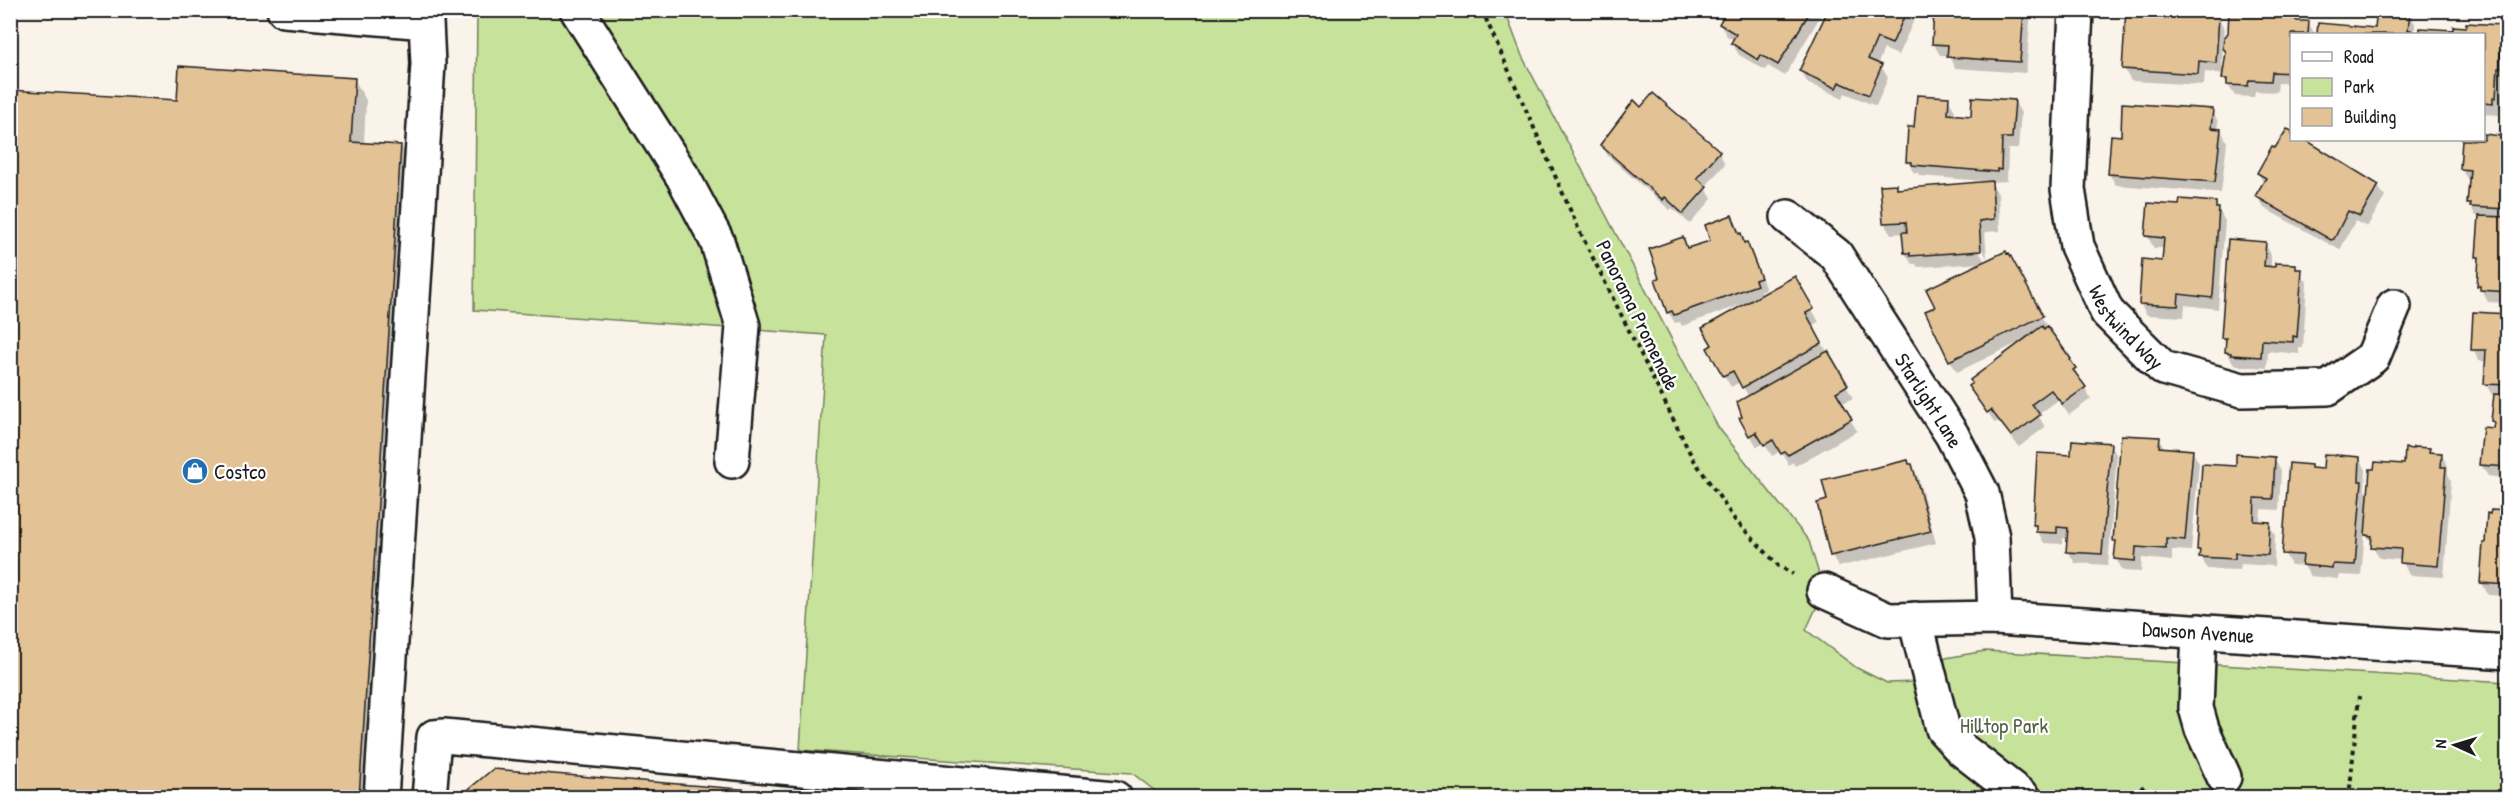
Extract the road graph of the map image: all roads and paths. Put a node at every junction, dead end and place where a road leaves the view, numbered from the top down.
1 (284, 10) edge
2 (577, 10) edge
3 (1482, 10) edge
4 (2076, 10) edge
5 (1788, 217) dead end
6 (2394, 306) dead end
7 (732, 461) dead end
8 (1824, 591) joint
9 (1995, 618) junction
10 (1901, 619) junction
11 (2199, 631) junction
12 (2508, 652) edge
13 (2359, 696) dead end
14 (2224, 777) dead end
15 (2141, 786) dead end
16 (381, 798) edge
17 (429, 798) edge
18 (1115, 798) edge
19 (2024, 798) edge
20 (2152, 798) edge
21 (2349, 798) edge

1 - 16 street
2 - 7 street
3 - 8 path, Panorama Promenade
4 - 6 street, Westwind Way
5 - 9 street, Starlight Lane
8 - 10 street
9 - 10 street, Dawson Avenue
9 - 11 street, Dawson Avenue
10 - 19 street
11 - 12 street, Dawson Avenue
11 - 14 street
13 - 21 path
15 - 20 path
17 - 18 street

